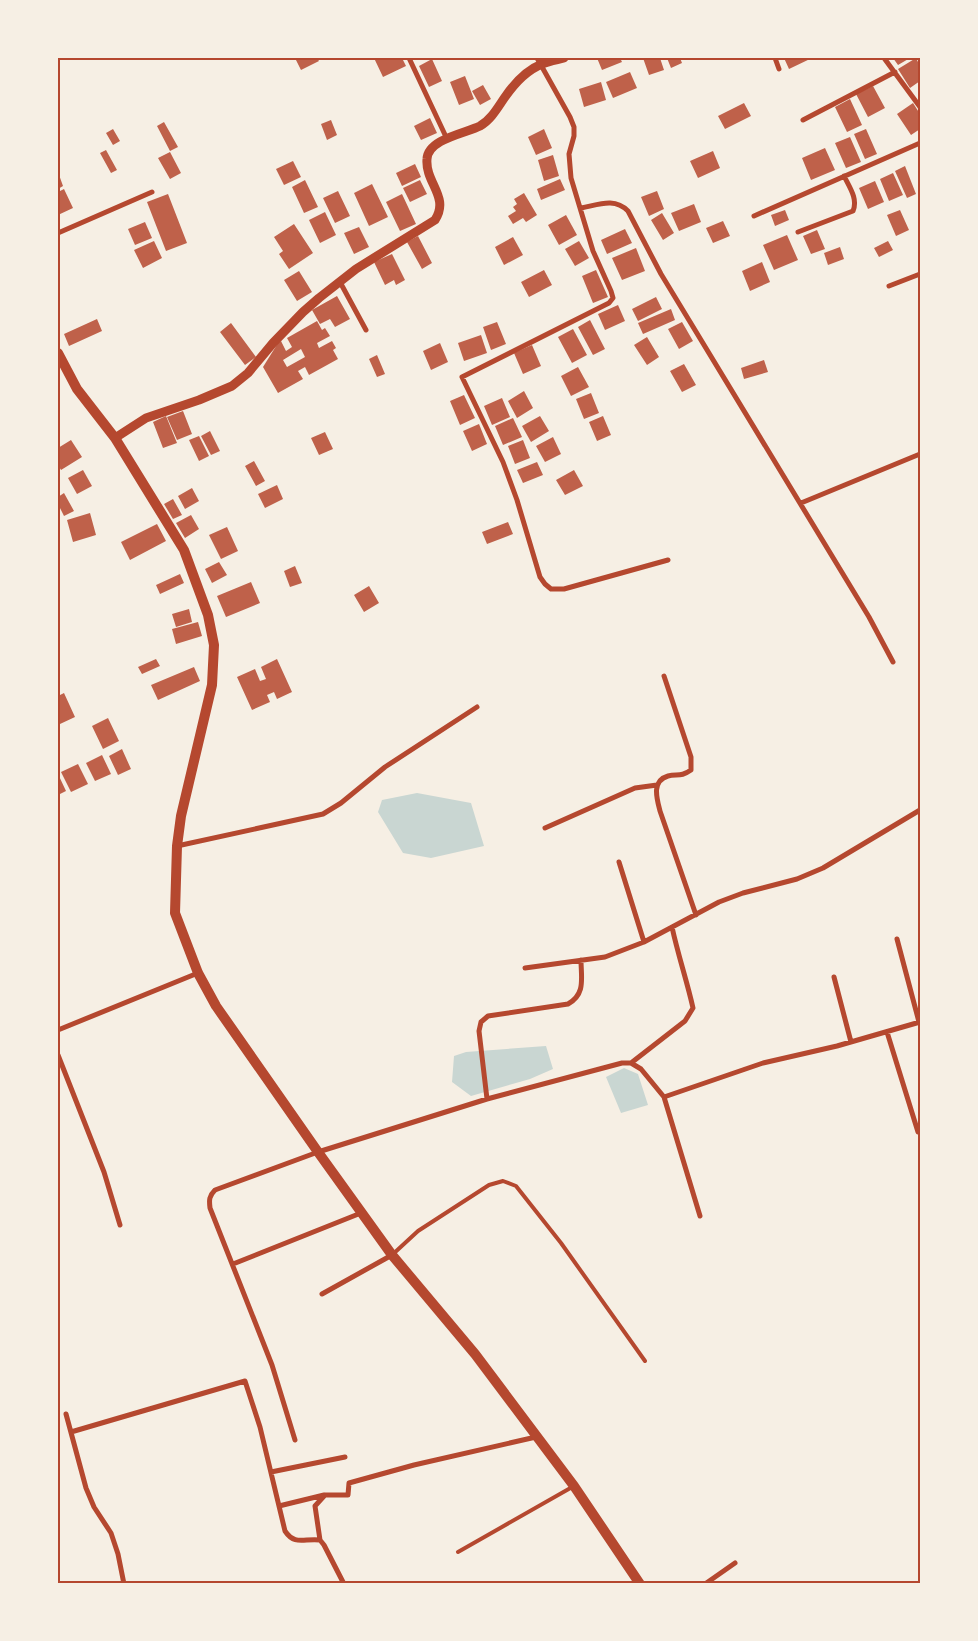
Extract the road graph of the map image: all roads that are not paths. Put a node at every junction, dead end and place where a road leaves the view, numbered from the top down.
1 (410, 58) edge
2 (564, 58) edge
3 (775, 58) edge
4 (884, 58) edge
5 (538, 61) edge
6 (779, 69) dead end
7 (895, 72) junction
8 (920, 108) edge
9 (803, 120) dead end
10 (447, 138) junction
11 (920, 143) edge
12 (844, 176) junction
13 (152, 192) dead end
14 (581, 208) junction
15 (754, 216) dead end
16 (798, 232) dead end
17 (58, 233) edge
18 (920, 274) edge
19 (340, 282) junction
20 (889, 286) dead end
21 (366, 330) dead end
22 (58, 353) edge
23 (115, 438) junction
24 (920, 454) edge
25 (800, 503) junction
26 (668, 560) dead end
27 (893, 662) dead end
28 (664, 676) dead end
29 (477, 707) dead end
30 (657, 785) junction
31 (920, 810) edge
32 (545, 828) dead end
33 (176, 846) junction
34 (619, 862) dead end
35 (696, 915) junction
36 (672, 928) junction
37 (897, 939) dead end
38 (644, 942) junction
39 (581, 960) junction
40 (525, 968) dead end
41 (198, 973) junction
42 (834, 977) dead end
43 (920, 1022) edge
44 (58, 1030) edge
45 (887, 1032) junction
46 (851, 1042) junction
47 (58, 1054) edge
48 (631, 1063) junction
49 (664, 1097) junction
50 (487, 1099) junction
51 (918, 1132) dead end
52 (318, 1152) junction
53 (362, 1212) junction
54 (700, 1216) dead end
55 (120, 1225) dead end
56 (392, 1255) junction
57 (233, 1264) junction
58 (322, 1294) dead end
59 (646, 1361) dead end
60 (66, 1414) dead end
61 (71, 1432) junction
62 (536, 1437) junction
63 (295, 1440) dead end
64 (346, 1457) dead end
65 (271, 1472) junction
66 (574, 1486) junction
67 (325, 1494) junction
68 (279, 1506) junction
69 (320, 1540) junction
70 (458, 1552) dead end
71 (734, 1563) dead end
72 (124, 1584) edge
73 (344, 1584) edge
74 (640, 1584) edge
75 (705, 1584) edge

1 - 10 street
2 - 5 street
3 - 6 street
4 - 7 street
5 - 10 street
5 - 14 street
7 - 8 street
7 - 9 street
10 - 19 street
11 - 12 street
12 - 15 street
12 - 16 street
13 - 17 street
14 - 25 street
14 - 26 street
18 - 20 street
19 - 21 street
19 - 23 street
22 - 23 main road
23 - 33 main road
24 - 25 street
25 - 27 street
28 - 30 street
29 - 33 street
30 - 32 street
30 - 35 street
31 - 35 street
33 - 41 main road
34 - 38 street
35 - 36 street
36 - 38 street
36 - 48 street
37 - 43 street
38 - 39 street
39 - 40 street
39 - 50 street
41 - 44 street
41 - 52 main road
42 - 46 street
43 - 45 street
45 - 46 street
45 - 51 street
46 - 49 street
47 - 55 street
48 - 49 street
48 - 50 street
49 - 54 street
50 - 52 street
52 - 53 main road
52 - 57 street
53 - 56 main road
53 - 57 street
56 - 58 street
56 - 59 lane
56 - 62 main road
57 - 63 street
60 - 61 street
61 - 65 street
61 - 72 street
62 - 66 main road
62 - 67 street
64 - 65 street
65 - 68 street
66 - 70 lane
66 - 74 main road
67 - 68 street
67 - 69 street
68 - 69 street
69 - 73 street
71 - 75 street

